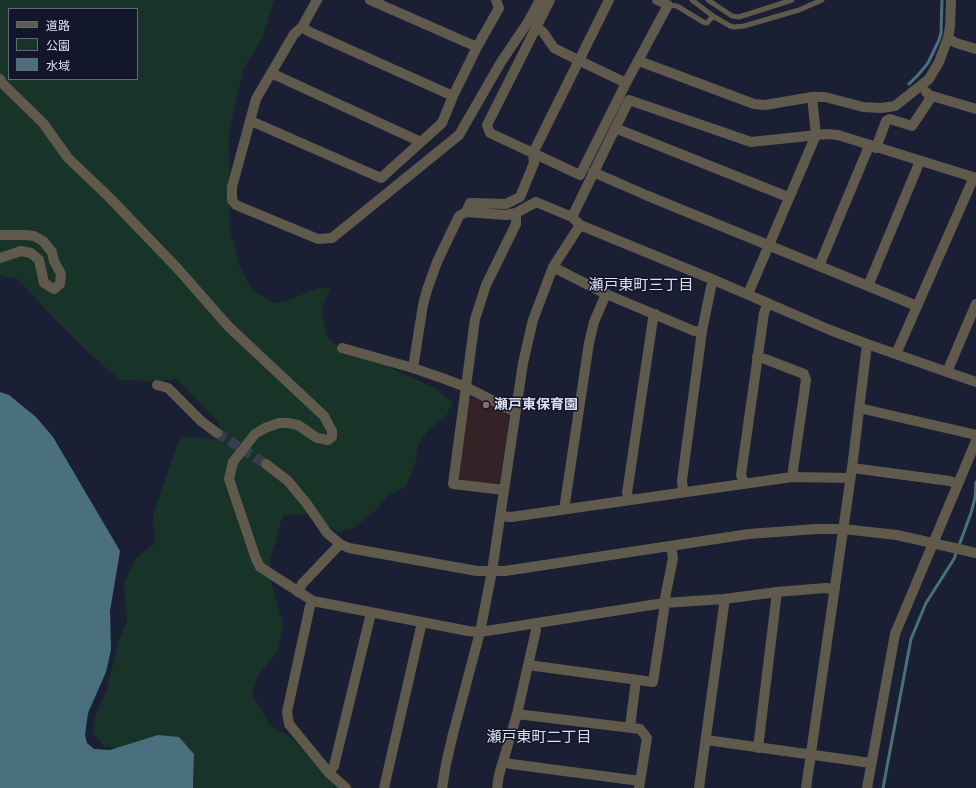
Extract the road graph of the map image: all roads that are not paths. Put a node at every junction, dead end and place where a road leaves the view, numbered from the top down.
1 (317, 0) edge
2 (370, 0) edge
3 (496, 0) edge
4 (540, 0) edge
5 (550, 0) edge
6 (609, 0) edge
7 (657, 0) edge
8 (692, 0) edge
9 (708, 0) edge
10 (792, 0) edge
11 (822, 0) edge
12 (951, 0) edge
13 (668, 5) junction
14 (713, 16) junction
15 (302, 27) junction
16 (536, 27) junction
17 (948, 38) junction
18 (477, 47) junction
19 (976, 49) edge
20 (578, 60) junction
21 (639, 61) junction
22 (271, 73) junction
23 (1, 83) edge
24 (626, 83) junction
25 (920, 87) junction
26 (453, 96) junction
27 (932, 96) junction
28 (812, 97) junction
29 (976, 109) edge
30 (251, 121) junction
31 (615, 128) junction
32 (816, 135) junction
33 (421, 142) junction
34 (873, 147) junction
35 (533, 153) junction
36 (920, 161) junction
37 (593, 172) junction
38 (975, 177) edge
39 (788, 197) junction
40 (466, 212) junction
41 (516, 213) junction
42 (572, 217) junction
43 (580, 225) junction
44 (0, 235) edge
45 (769, 245) junction
46 (0, 258) edge
47 (819, 266) junction
48 (553, 267) junction
49 (714, 280) junction
50 (868, 286) junction
51 (606, 294) junction
52 (748, 294) junction
53 (768, 303) junction
54 (976, 304) edge
55 (917, 306) junction
56 (655, 314) junction
57 (702, 331) junction
58 (867, 344) junction
59 (342, 348) dead end
60 (896, 354) junction
61 (758, 357) junction
62 (413, 368) junction
63 (947, 372) junction
64 (976, 382) edge
65 (157, 385) dead end
66 (466, 387) junction
67 (859, 408) junction
68 (515, 412) junction
69 (217, 434) tunnel mouth
70 (976, 435) edge
71 (976, 441) edge
72 (266, 464) tunnel mouth
73 (851, 473) junction
74 (792, 477) junction
75 (744, 483) junction
76 (957, 484) junction
77 (504, 490) junction
78 (683, 492) junction
79 (629, 500) junction
80 (566, 509) junction
81 (501, 516) junction
82 (843, 529) junction
83 (933, 542) junction
84 (340, 544) junction
85 (671, 547) junction
86 (973, 552) edge
87 (492, 571) junction
88 (835, 589) junction
89 (298, 592) junction
90 (777, 592) junction
91 (724, 598) junction
92 (313, 601) junction
93 (664, 603) junction
94 (371, 613) junction
95 (422, 622) junction
96 (535, 624) junction
97 (480, 632) junction
98 (528, 665) junction
99 (636, 680) junction
100 (516, 714) junction
101 (630, 727) junction
102 (706, 740) junction
103 (758, 748) junction
104 (811, 755) junction
105 (503, 762) junction
106 (871, 763) junction
107 (329, 773) junction
108 (640, 784) edge
109 (346, 788) edge
110 (384, 788) edge
111 (442, 788) edge
112 (497, 788) edge
113 (699, 788) edge
114 (806, 788) edge
115 (866, 788) edge

1 - 15 street
2 - 18 street
3 - 18 street
4 - 30 street
5 - 16 street
6 - 20 street
7 - 13 street
8 - 14 lane
9 - 10 lane
11 - 14 lane
12 - 17 street
13 - 14 lane
13 - 21 street
15 - 22 street
15 - 26 street
16 - 20 street
16 - 35 street
17 - 19 street
17 - 25 street
18 - 26 street
20 - 24 street
20 - 35 street
21 - 24 street
21 - 28 street
22 - 30 street
22 - 33 street
23 - 89 street
24 - 35 street
25 - 27 street
25 - 28 street
26 - 33 street
27 - 29 street
27 - 34 street
28 - 32 street
30 - 33 street
31 - 32 street
31 - 37 street
31 - 39 street
32 - 34 street
32 - 39 street
34 - 36 street
34 - 47 street
35 - 40 street
36 - 38 street
36 - 50 street
37 - 42 street
37 - 45 street
38 - 55 street
39 - 45 street
40 - 41 street
40 - 62 street
41 - 42 street
41 - 66 street
42 - 43 street
43 - 48 street
43 - 49 street
44 - 46 street
45 - 47 street
45 - 52 street
47 - 50 street
48 - 51 street
48 - 68 street
49 - 52 street
49 - 57 street
50 - 55 street
51 - 56 street
51 - 80 street
52 - 53 street
53 - 58 street
53 - 61 street
54 - 63 street
55 - 60 street
56 - 57 street
56 - 79 street
57 - 78 street
58 - 60 street
58 - 67 street
59 - 62 street
60 - 63 street
61 - 74 street
61 - 75 street
62 - 66 street
63 - 64 street
65 - 69 street
66 - 68 street
66 - 77 street
67 - 70 street
67 - 73 street
68 - 77 street
71 - 76 street
72 - 84 street
73 - 74 street
73 - 76 street
73 - 82 street
74 - 75 street
75 - 78 street
76 - 83 street
77 - 81 street
78 - 79 street
79 - 80 street
80 - 81 street
81 - 87 street
82 - 83 street
82 - 85 street
82 - 88 street
83 - 86 street
83 - 106 street
84 - 87 street
84 - 89 street
85 - 87 street
85 - 93 street
87 - 97 street
88 - 90 street
88 - 104 street
89 - 92 street
90 - 91 street
90 - 103 street
91 - 93 street
91 - 102 street
92 - 94 street
92 - 107 street
93 - 96 street
93 - 99 street
94 - 95 street
94 - 107 street
95 - 97 street
95 - 110 street
96 - 97 street
96 - 98 street
97 - 111 street
98 - 99 street
98 - 100 street
99 - 101 street
100 - 101 street
100 - 105 street
101 - 108 street
102 - 103 street
102 - 113 street
103 - 104 street
104 - 106 street
104 - 114 street
105 - 108 street
105 - 112 street
106 - 115 street
107 - 109 street

